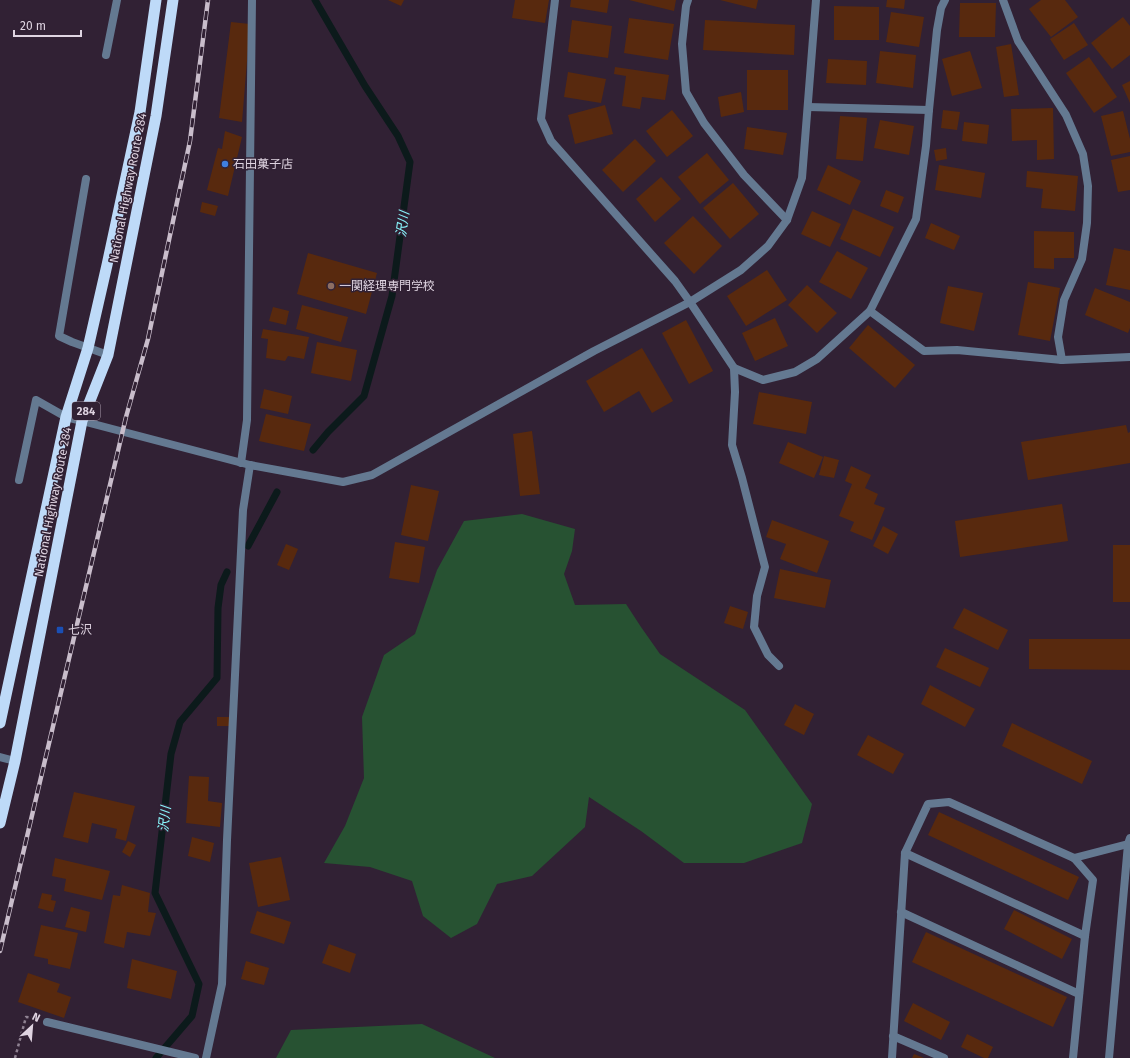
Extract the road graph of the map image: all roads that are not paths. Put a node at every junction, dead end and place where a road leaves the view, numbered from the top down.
1 (117, 0) edge
2 (156, 0) edge
3 (172, 0) edge
4 (252, 0) edge
5 (555, 0) edge
6 (688, 0) edge
7 (816, 0) edge
8 (945, 0) edge
9 (1003, 0) edge
10 (106, 55) dead end
11 (808, 107) junction
12 (928, 110) junction
13 (86, 180) dead end
14 (787, 220) junction
15 (690, 302) junction
16 (870, 311) junction
17 (88, 348) junction
18 (108, 355) junction
19 (1130, 357) edge
20 (1062, 360) junction
21 (734, 368) junction
22 (66, 417) junction
23 (82, 421) junction
24 (246, 464) junction
25 (19, 480) dead end
26 (779, 666) dead end
27 (0, 722) edge
28 (0, 757) edge
29 (15, 760) junction
30 (0, 823) edge
31 (1129, 841) edge
32 (905, 853) junction
33 (1074, 858) junction
34 (901, 912) junction
35 (1085, 936) junction
36 (1080, 994) junction
37 (47, 1022) road end
38 (893, 1036) junction
39 (195, 1058) edge
40 (206, 1058) edge
41 (892, 1058) edge
42 (944, 1058) edge
43 (1073, 1058) edge
44 (1109, 1058) edge

1 - 10 street
2 - 17 highway, National Highway Route 284 / 284
3 - 18 highway, National Highway Route 284 / 284
4 - 24 street
5 - 15 street
6 - 14 street
7 - 11 street
8 - 12 street
9 - 20 street
11 - 12 street
11 - 14 street
12 - 16 street
13 - 17 street
14 - 15 street
15 - 21 street
15 - 24 street
16 - 20 street
16 - 21 street
17 - 18 street
17 - 22 highway, National Highway Route 284 / 284
18 - 23 highway, National Highway Route 284 / 284
19 - 20 street
21 - 26 street
22 - 23 street
22 - 25 street
22 - 27 highway, National Highway Route 284 / 284
23 - 24 street
23 - 29 highway, National Highway Route 284 / 284
24 - 40 street
28 - 29 street
29 - 30 highway, National Highway Route 284 / 284
31 - 33 street
31 - 44 street
32 - 33 street
32 - 34 street
32 - 35 street
33 - 35 street
34 - 36 street
34 - 38 street
35 - 36 street
36 - 43 street
37 - 39 street
38 - 41 street
38 - 42 street

